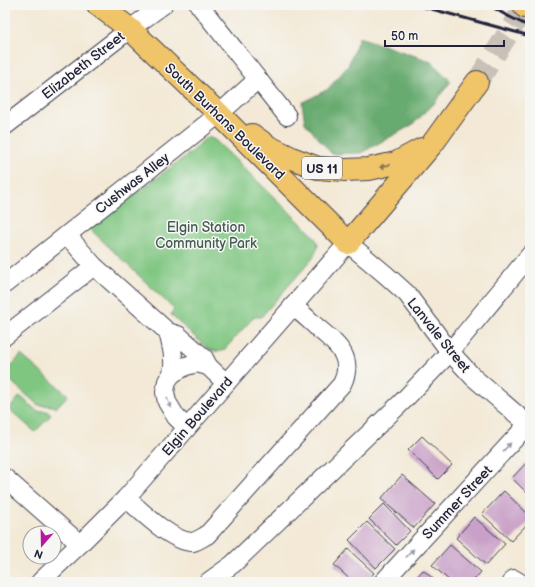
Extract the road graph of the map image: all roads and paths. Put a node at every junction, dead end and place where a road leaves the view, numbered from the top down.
1 (98, 5) edge
2 (162, 5) edge
3 (199, 5) edge
4 (130, 29) junction
5 (258, 79) junction
6 (477, 82) tunnel mouth
7 (219, 114) junction
8 (287, 116) dead end
9 (7, 119) edge
10 (433, 143) junction
11 (67, 235) junction
12 (348, 243) junction
13 (530, 255) edge
14 (94, 266) junction
15 (5, 284) edge
16 (293, 306) junction
17 (168, 332) junction
18 (5, 336) edge
19 (450, 352) junction
20 (208, 366) junction
21 (172, 374) junction
22 (226, 383) junction
23 (529, 424) edge
24 (187, 428) junction
25 (5, 478) edge
26 (126, 498) junction
27 (80, 544) junction
28 (40, 582) edge
29 (208, 582) edge
30 (383, 582) edge
31 (512, 582) edge
32 (519, 582) edge

1 - 4 main road, South Burhans Boulevard / US 11
2 - 4 street, Elizabeth Street
3 - 5 street
4 - 7 main road, South Burhans Boulevard / US 11
4 - 9 street, Elizabeth Street
5 - 7 street, Cushwas Alley
5 - 8 street
6 - 10 main road, US 11
10 -> 7 main road, US 11
7 - 11 street, Cushwas Alley
7 - 12 main road, South Burhans Boulevard / US 11
10 - 12 main road, US 11
11 - 14 street
11 - 15 street, Cushwas Alley
12 - 16 street, Elgin Boulevard
12 - 19 street, Lanvale Street
13 - 19 street
14 - 17 street
14 - 18 street
16 - 22 street, Elgin Boulevard
16 - 26 street
17 - 20 street
17 - 21 street
19 - 23 street, Lanvale Street
19 - 29 street
20 - 21 street
20 - 22 street
21 -> 24 street
22 - 24 street, Elgin Boulevard
30 -> 23 street, Summer Street
24 - 26 street, Elgin Boulevard
25 - 27 street
26 - 27 street, Elgin Boulevard
27 - 28 street, Elgin Boulevard
31 - 32 street

